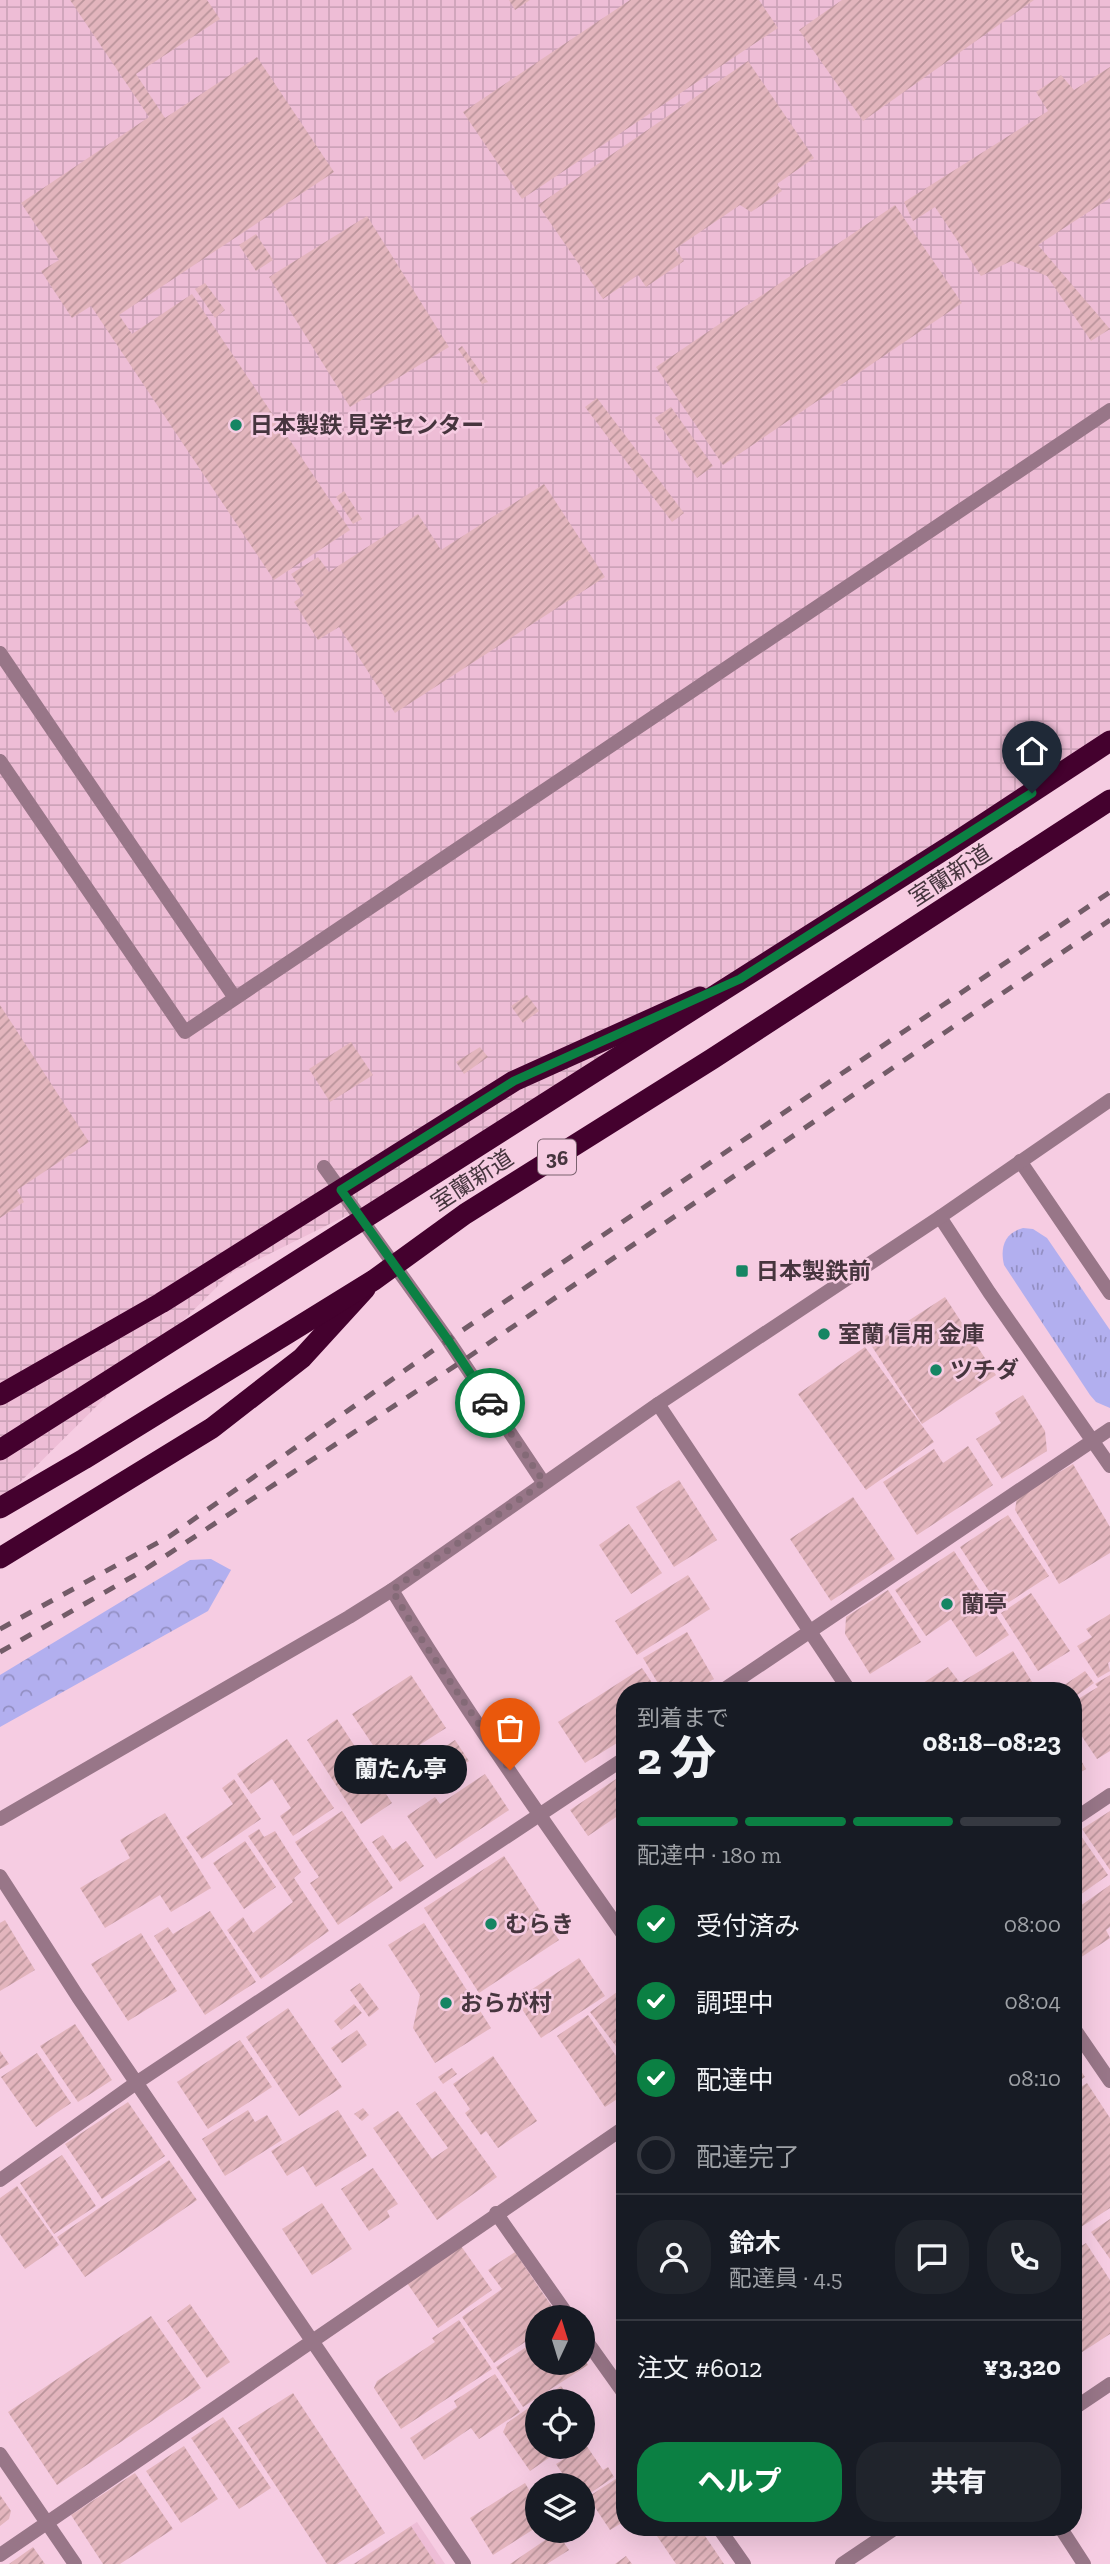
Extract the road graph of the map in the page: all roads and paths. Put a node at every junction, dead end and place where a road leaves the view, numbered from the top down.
1 (1110, 410) edge
2 (0, 653) edge
3 (1110, 741) edge
4 (0, 761) edge
5 (1110, 800) edge
6 (740, 979) junction
7 (235, 998) junction
8 (1110, 1100) edge
9 (1020, 1161) junction
10 (324, 1167) dead end
11 (341, 1190) junction
12 (940, 1217) junction
13 (374, 1280) junction
14 (1110, 1293) edge
15 (0, 1395) edge
16 (658, 1404) junction
17 (1110, 1429) edge
18 (1091, 1440) junction
19 (0, 1450) edge
20 (1110, 1466) edge
21 (544, 1482) junction
22 (0, 1508) edge
23 (0, 1558) edge
24 (392, 1590) junction
25 (810, 1631) junction
26 (735, 1682) edge
27 (844, 1682) edge
28 (616, 1764) edge
29 (1110, 1795) edge
30 (1082, 1814) edge
31 (540, 1816) junction
32 (0, 1819) edge
33 (0, 1876) edge
34 (616, 1924) edge
35 (1082, 2040) edge
36 (1110, 2081) edge
37 (136, 2083) junction
38 (616, 2133) edge
39 (0, 2179) edge
40 (496, 2213) junction
41 (561, 2305) edge
42 (310, 2340) junction
43 (595, 2353) edge
44 (616, 2382) edge
45 (1110, 2384) edge
46 (1082, 2403) edge
47 (0, 2454) edge
48 (46, 2522) junction
49 (724, 2536) edge
50 (884, 2536) edge
51 (1066, 2536) edge
52 (0, 2554) edge
53 (75, 2564) edge
54 (464, 2564) edge
55 (744, 2564) edge
56 (842, 2564) edge
57 (1084, 2564) edge

1 - 7 street
2 - 7 street
3 - 6 highway, 室蘭新道 / 36, bridge
4 - 7 street
5 - 13 highway, 室蘭新道 / 36, bridge
6 - 11 highway
6 - 19 highway, 室蘭新道 / 36, bridge
8 - 9 street
9 - 12 street
9 - 14 street
10 - 11 street
11 - 15 highway
11 - 21 street
12 - 16 street
12 - 18 street
13 - 22 highway, 室蘭新道 / 36, bridge
13 - 23 highway, bridge
16 - 21 street
16 - 25 street
17 - 18 street
18 - 20 street
18 - 25 street
21 - 24 street
24 - 31 street
24 - 32 street
25 - 26 street
25 - 27 street
28 - 31 street
29 - 30 street
31 - 34 street
31 - 37 street
33 - 37 street
35 - 36 street
37 - 39 street
37 - 42 street
38 - 40 street
40 - 41 street
40 - 42 street
42 - 48 street
42 - 54 street
43 - 44 street
45 - 46 street
47 - 48 street
48 - 52 street
48 - 53 street
49 - 55 street
50 - 56 street
51 - 57 street

